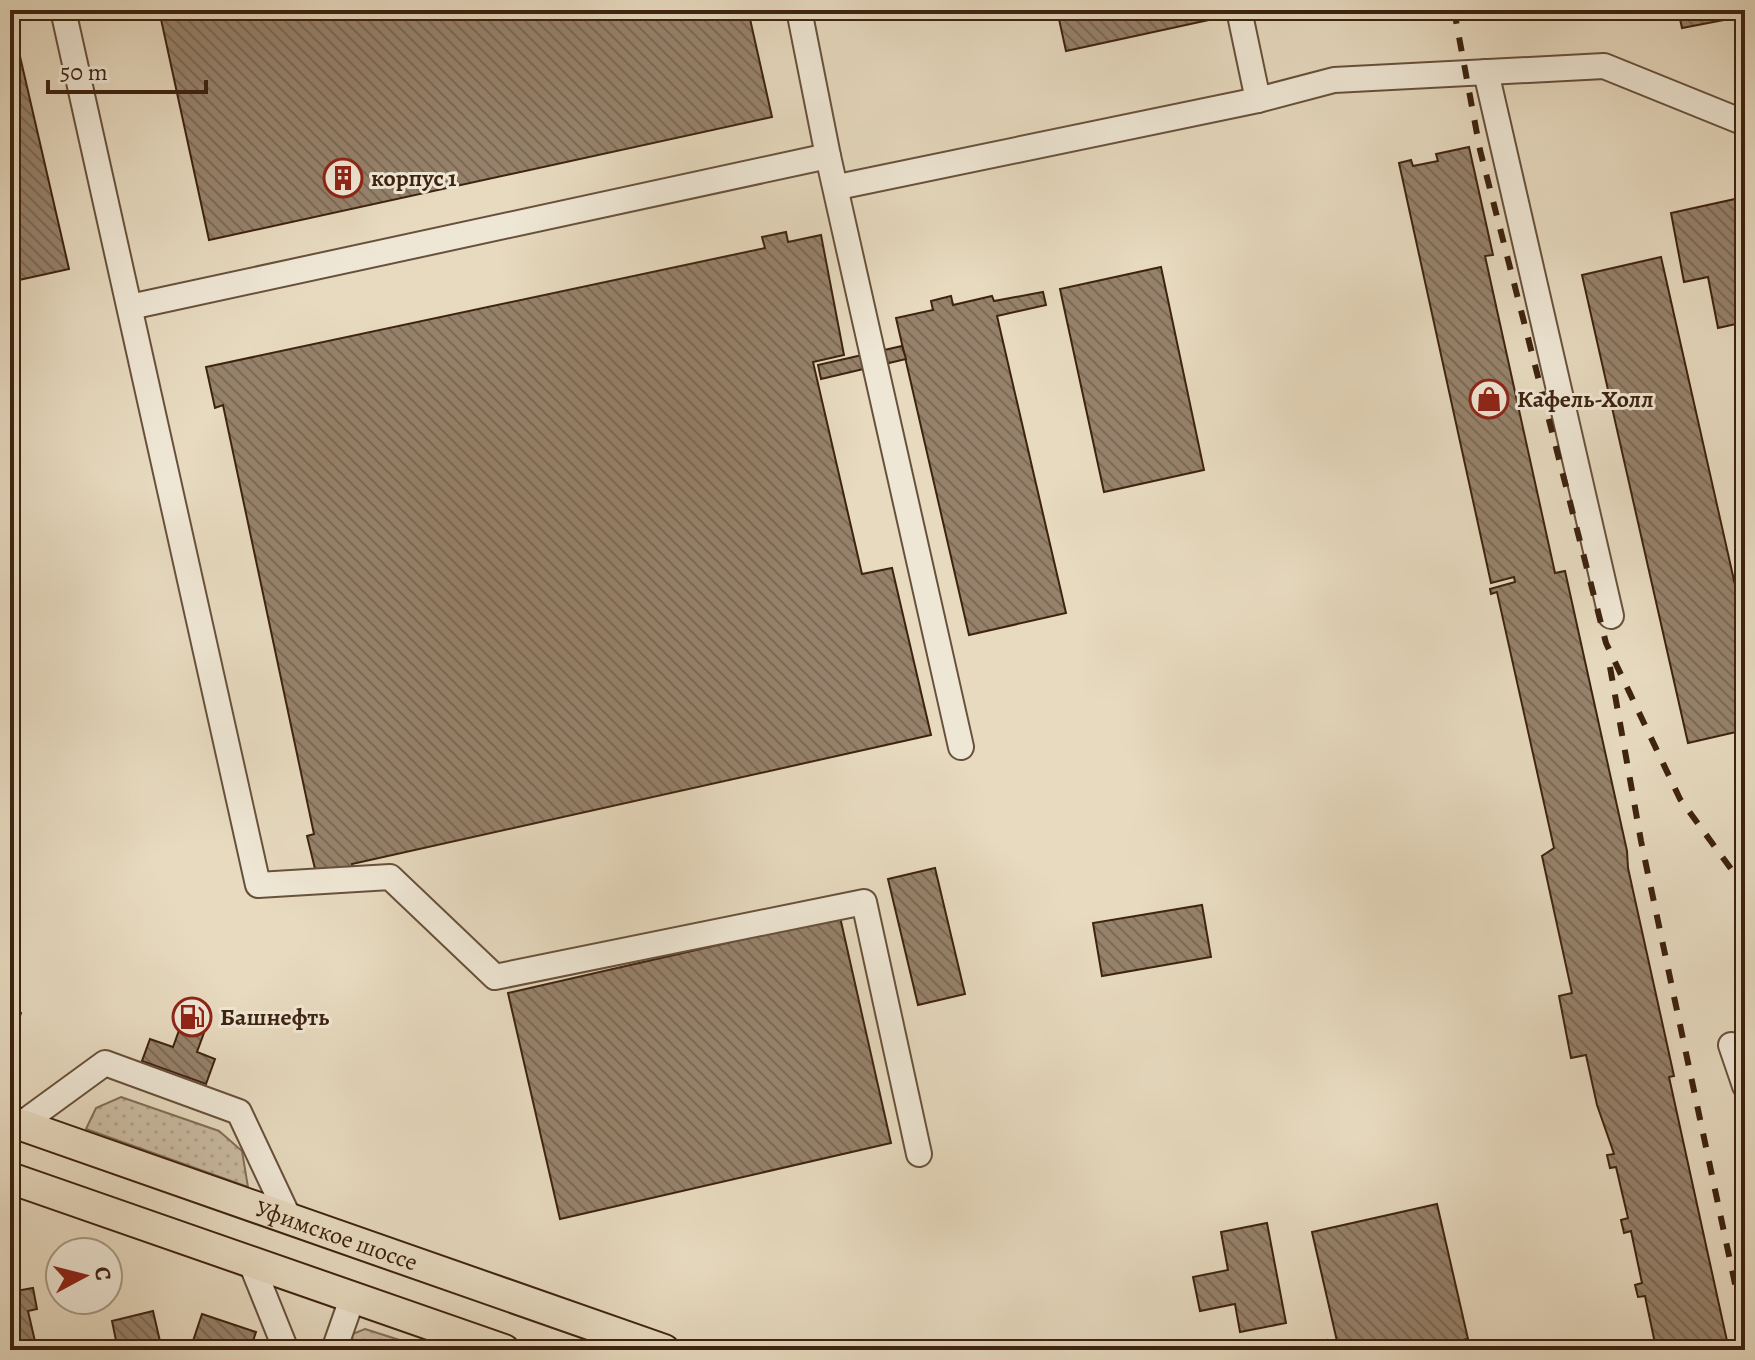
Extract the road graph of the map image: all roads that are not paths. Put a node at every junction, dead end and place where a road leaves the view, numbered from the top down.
1 (63, 10) edge
2 (799, 10) edge
3 (1239, 10) edge
4 (1486, 72) junction
5 (1258, 100) junction
6 (1745, 123) edge
7 (828, 156) junction
8 (838, 187) junction
9 (130, 307) junction
10 (1611, 616) dead end
11 (961, 747) dead end
12 (1731, 1045) dead end
13 (1745, 1086) edge
14 (15, 1123) edge
15 (919, 1154) dead end
16 (10, 1178) edge
17 (288, 1216) junction
18 (251, 1263) junction
19 (352, 1299) junction
20 (286, 1350) edge
21 (334, 1350) edge
22 (504, 1350) edge
23 (664, 1350) edge

1 - 9 lane
2 - 7 lane
3 - 5 lane
4 - 5 lane
4 - 6 lane
4 - 10 lane
5 - 8 lane
7 - 8 lane
7 - 9 lane
8 - 11 lane
9 - 15 lane
12 - 13 lane
14 - 17 main road, Уфимское шоссе
14 - 17 lane
16 - 18 main road
17 - 23 main road, Уфимское шоссе
18 - 19 main road
18 - 20 lane
19 - 21 lane
19 - 22 main road

